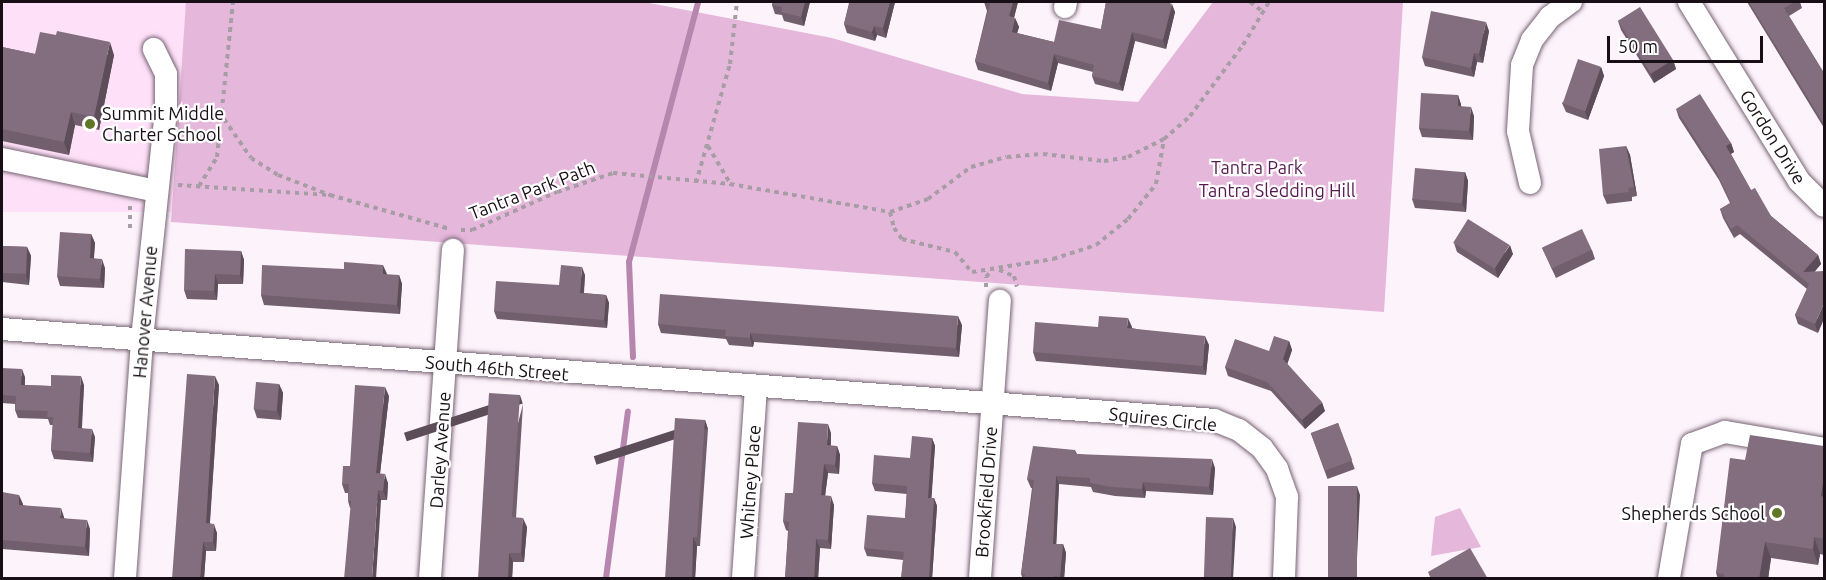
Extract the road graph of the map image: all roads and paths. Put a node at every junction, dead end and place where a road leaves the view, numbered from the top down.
1 (233, 2) edge
2 (737, 2) edge
3 (1250, 2) edge
4 (1269, 2) edge
5 (1571, 2) edge
6 (1689, 2) edge
7 (1262, 11) junction
8 (154, 49) dead end
9 (224, 119) junction
10 (1164, 139) junction
11 (707, 145) junction
12 (2, 159) edge
13 (696, 183) junction
14 (1530, 183) dead end
15 (730, 184) junction
16 (199, 186) junction
17 (165, 188) junction
18 (330, 195) junction
19 (1824, 206) edge
20 (890, 212) junction
21 (453, 250) dead end
22 (992, 270) junction
23 (1008, 295) joint
24 (2, 329) edge
25 (142, 339) junction
26 (447, 363) junction
27 (756, 386) junction
28 (992, 405) junction
29 (1824, 449) edge
30 (125, 579) edge
31 (430, 579) edge
32 (743, 579) edge
33 (980, 579) edge
34 (1284, 579) edge
35 (1670, 579) edge

1 - 9 path
2 - 11 path
3 - 7 path
4 - 7 path, Tantra Park Path
5 - 14 street
6 - 19 street, Gordon Drive
7 - 10 path, Tantra Park Path
8 - 17 street, Hanover Avenue
9 - 16 path
9 - 18 path, Tantra Park Path
10 - 20 path, Tantra Park Path
10 - 22 path
11 - 13 path
11 - 15 path
12 - 17 street
13 - 15 path, Tantra Park Path
13 - 18 path, Tantra Park Path
15 - 20 path, Tantra Park Path
16 - 17 path
16 - 18 path
17 - 25 street, Hanover Avenue
20 - 22 path
21 - 26 street, Darley Avenue
22 - 23 path
23 - 28 street, Brookfield Drive
24 - 25 street, South 46th Street
25 - 26 street, South 46th Street
25 - 30 street, Hanover Avenue
26 - 27 street, South 46th Street
26 - 31 street, Darley Avenue
27 - 28 street, South 46th Street
27 - 32 street, Whitney Place
28 - 33 street, Brookfield Drive
28 - 34 street, Squires Circle
29 - 35 street

